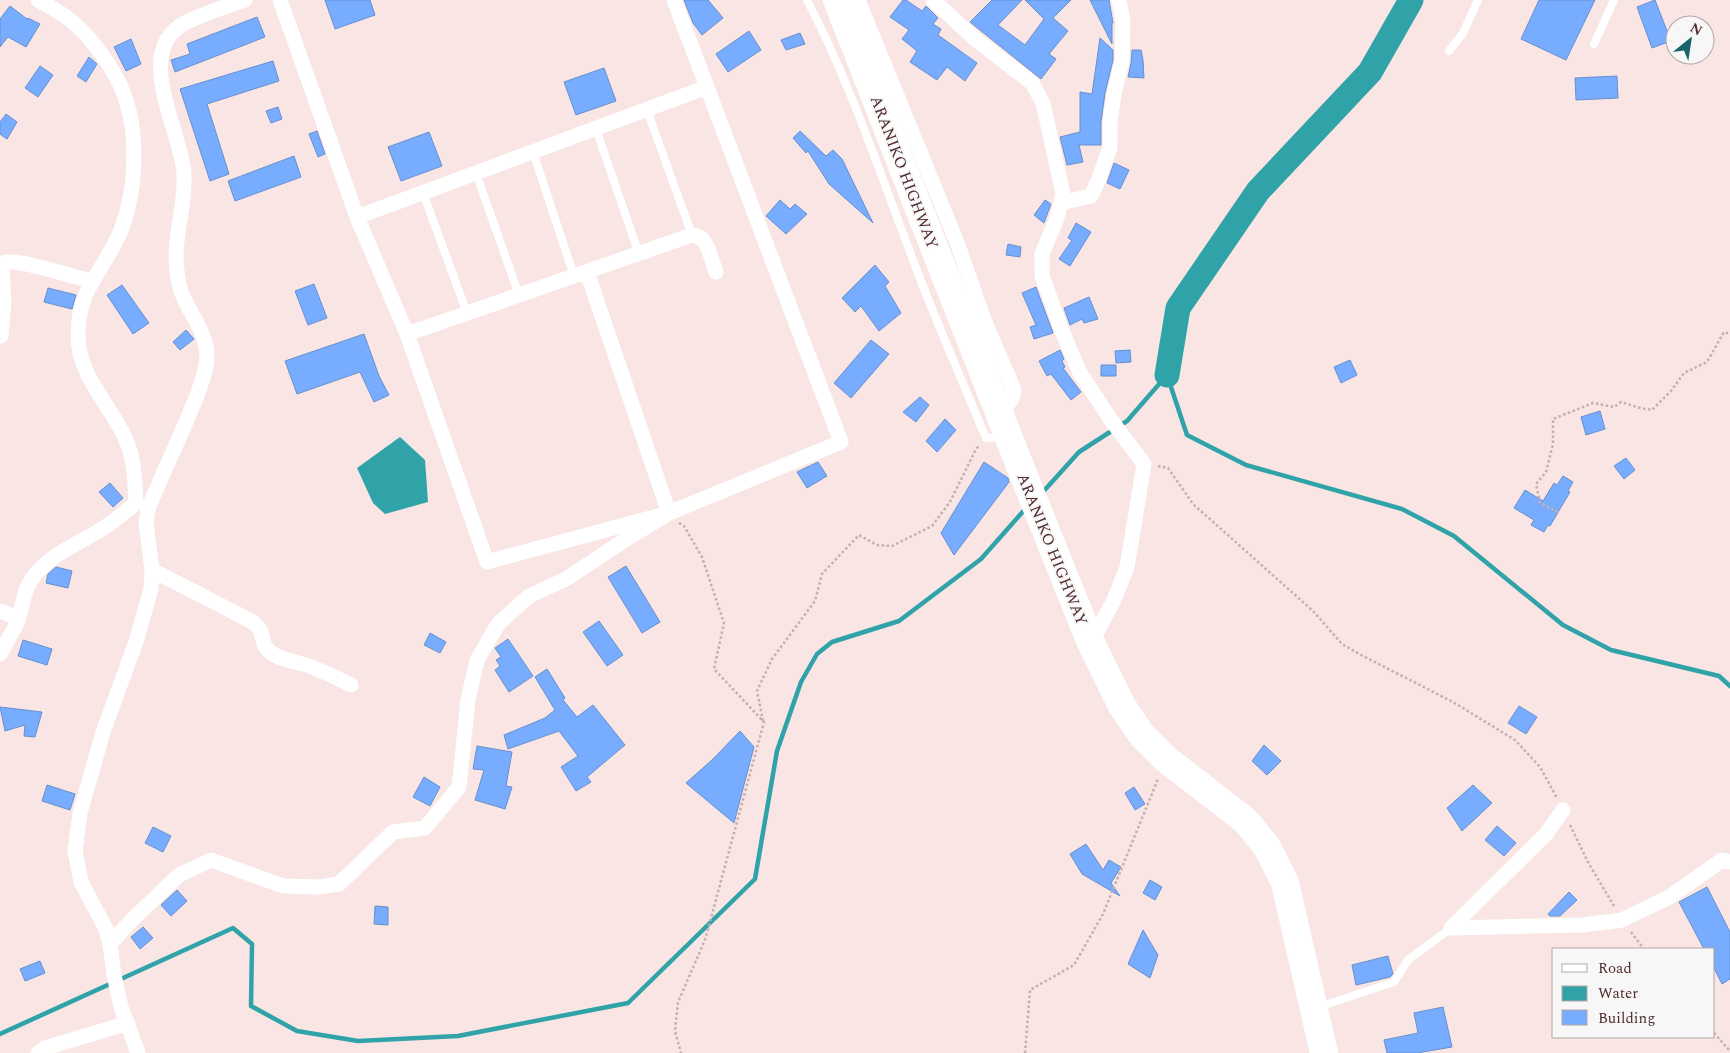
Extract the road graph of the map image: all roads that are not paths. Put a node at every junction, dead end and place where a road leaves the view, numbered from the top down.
1 (38, 0) edge
2 (245, 0) edge
3 (280, 0) edge
4 (674, 0) edge
5 (807, 0) edge
6 (837, 0) edge
7 (858, 0) edge
8 (933, 0) edge
9 (1119, 0) edge
10 (1478, 0) edge
11 (1614, 0) edge
12 (1594, 44) dead end
13 (1449, 51) dead end
14 (867, 78) junction
15 (707, 87) junction
16 (647, 110) junction
17 (596, 128) junction
18 (889, 132) junction
19 (532, 152) junction
20 (476, 173) junction
21 (423, 193) junction
22 (1061, 203) junction
23 (357, 217) junction
24 (692, 235) junction
25 (639, 254) junction
26 (716, 272) dead end
27 (581, 274) junction
28 (91, 281) junction
29 (519, 295) junction
30 (467, 313) junction
31 (408, 334) junction
32 (2, 336) dead end
33 (998, 429) junction
34 (142, 506) junction
35 (668, 514) junction
36 (152, 570) junction
37 (0, 611) edge
38 (18, 618) junction
39 (1091, 643) junction
40 (0, 654) edge
41 (352, 685) dead end
42 (1562, 810) road end
43 (1730, 862) edge
44 (1451, 928) junction
45 (110, 944) junction
46 (1314, 1010) junction
47 (128, 1023) junction
48 (38, 1053) edge
49 (138, 1053) edge
50 (1324, 1053) edge

1 - 28 street
2 - 34 street
3 - 23 street
4 - 15 street
5 - 14 lane
6 - 14 highway, ARANIKO HIGHWAY
7 - 14 street
8 - 22 street
9 - 22 street
10 - 13 lane
11 - 12 lane
14 - 18 highway, ARANIKO HIGHWAY
15 - 16 street
15 - 35 street
16 - 17 street
16 - 24 lane
17 - 19 street
17 - 25 lane
18 - 33 highway, ARANIKO HIGHWAY
18 - 33 street
19 - 20 street
19 - 27 lane
20 - 21 street
20 - 29 lane
21 - 23 street
21 - 30 lane
22 - 39 street
23 - 31 street
24 - 25 street
24 - 26 street
25 - 27 street
27 - 29 street
27 - 35 street
28 - 32 street
28 - 34 street
29 - 30 street
30 - 31 street
31 - 35 street
33 - 39 highway, ARANIKO HIGHWAY
34 - 36 street
34 - 38 street
35 - 45 street
36 - 41 street
36 - 45 street
37 - 38 street
38 - 40 street
39 - 46 highway, ARANIKO HIGHWAY
42 - 44 street
43 - 44 street
44 - 46 lane
45 - 47 street
46 - 50 highway, ARANIKO HIGHWAY
47 - 48 street
47 - 49 street

